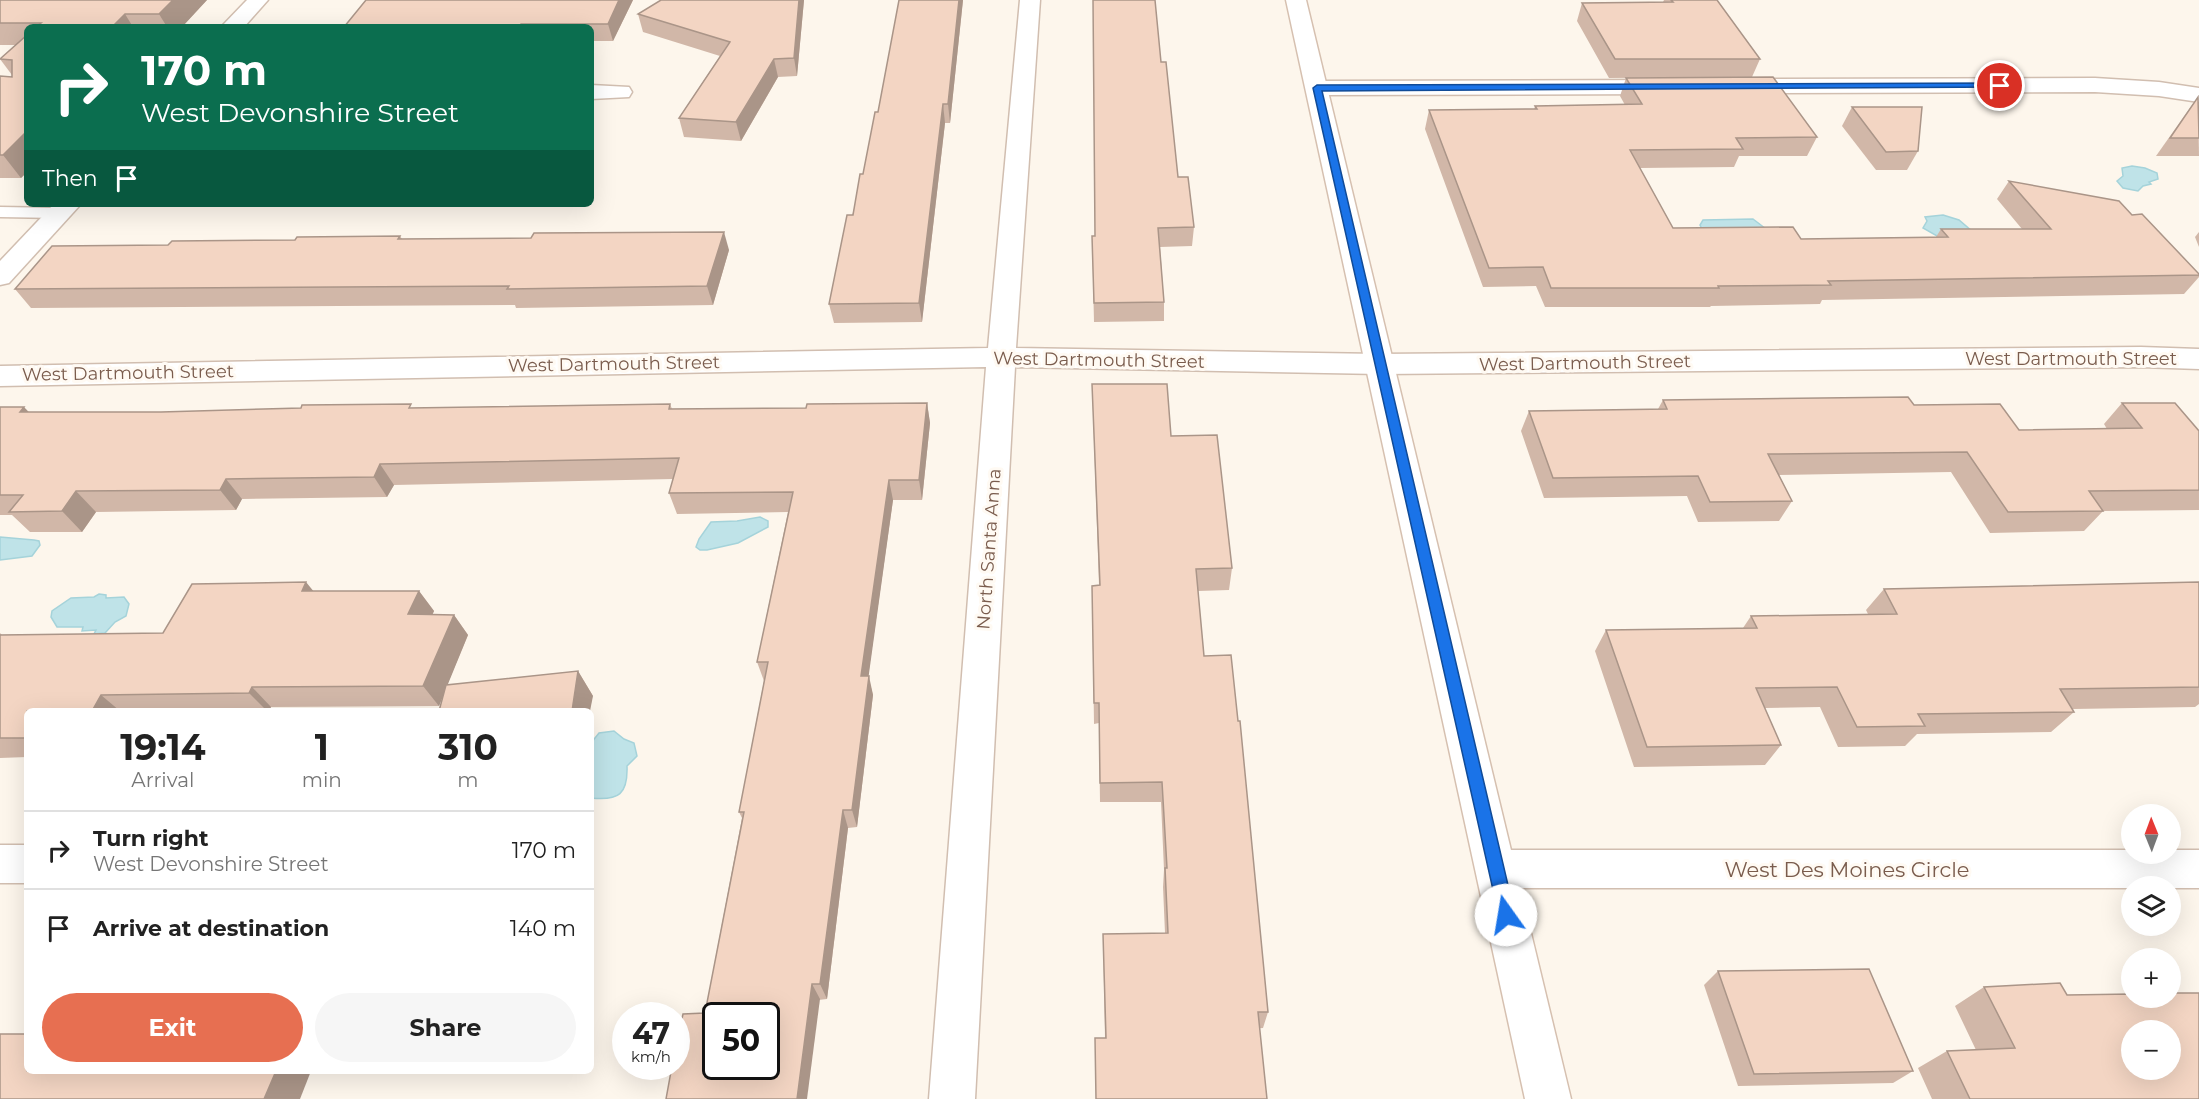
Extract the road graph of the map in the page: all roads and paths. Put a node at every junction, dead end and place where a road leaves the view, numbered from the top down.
1 (258, 0) edge
2 (1030, 0) edge
3 (1296, 0) edge
4 (235, 24) edge
5 (1691, 87) edge
6 (1715, 87) edge
7 (1317, 88) junction
8 (594, 92) edge
9 (621, 92) dead end
10 (2199, 95) edge
11 (63, 209) edge
12 (0, 212) edge
13 (0, 277) edge
14 (1001, 357) junction
15 (2199, 359) edge
16 (1380, 364) junction
17 (0, 376) edge
18 (0, 864) edge
19 (24, 864) edge
20 (1496, 869) junction
21 (2199, 869) edge
22 (952, 1099) edge
23 (1548, 1099) edge

1 - 4 street
2 - 14 street, North Santa Anna
3 - 7 street
5 - 7 street
6 - 10 street
7 - 16 street
8 - 9 street
11 - 12 lane
11 - 13 street
14 - 16 street, West Dartmouth Street
14 - 17 street, West Dartmouth Street
14 - 22 street, North Santa Anna
15 - 16 street, West Dartmouth Street
16 - 20 street
18 - 19 street
20 - 21 street, West Des Moines Circle
20 - 23 street

